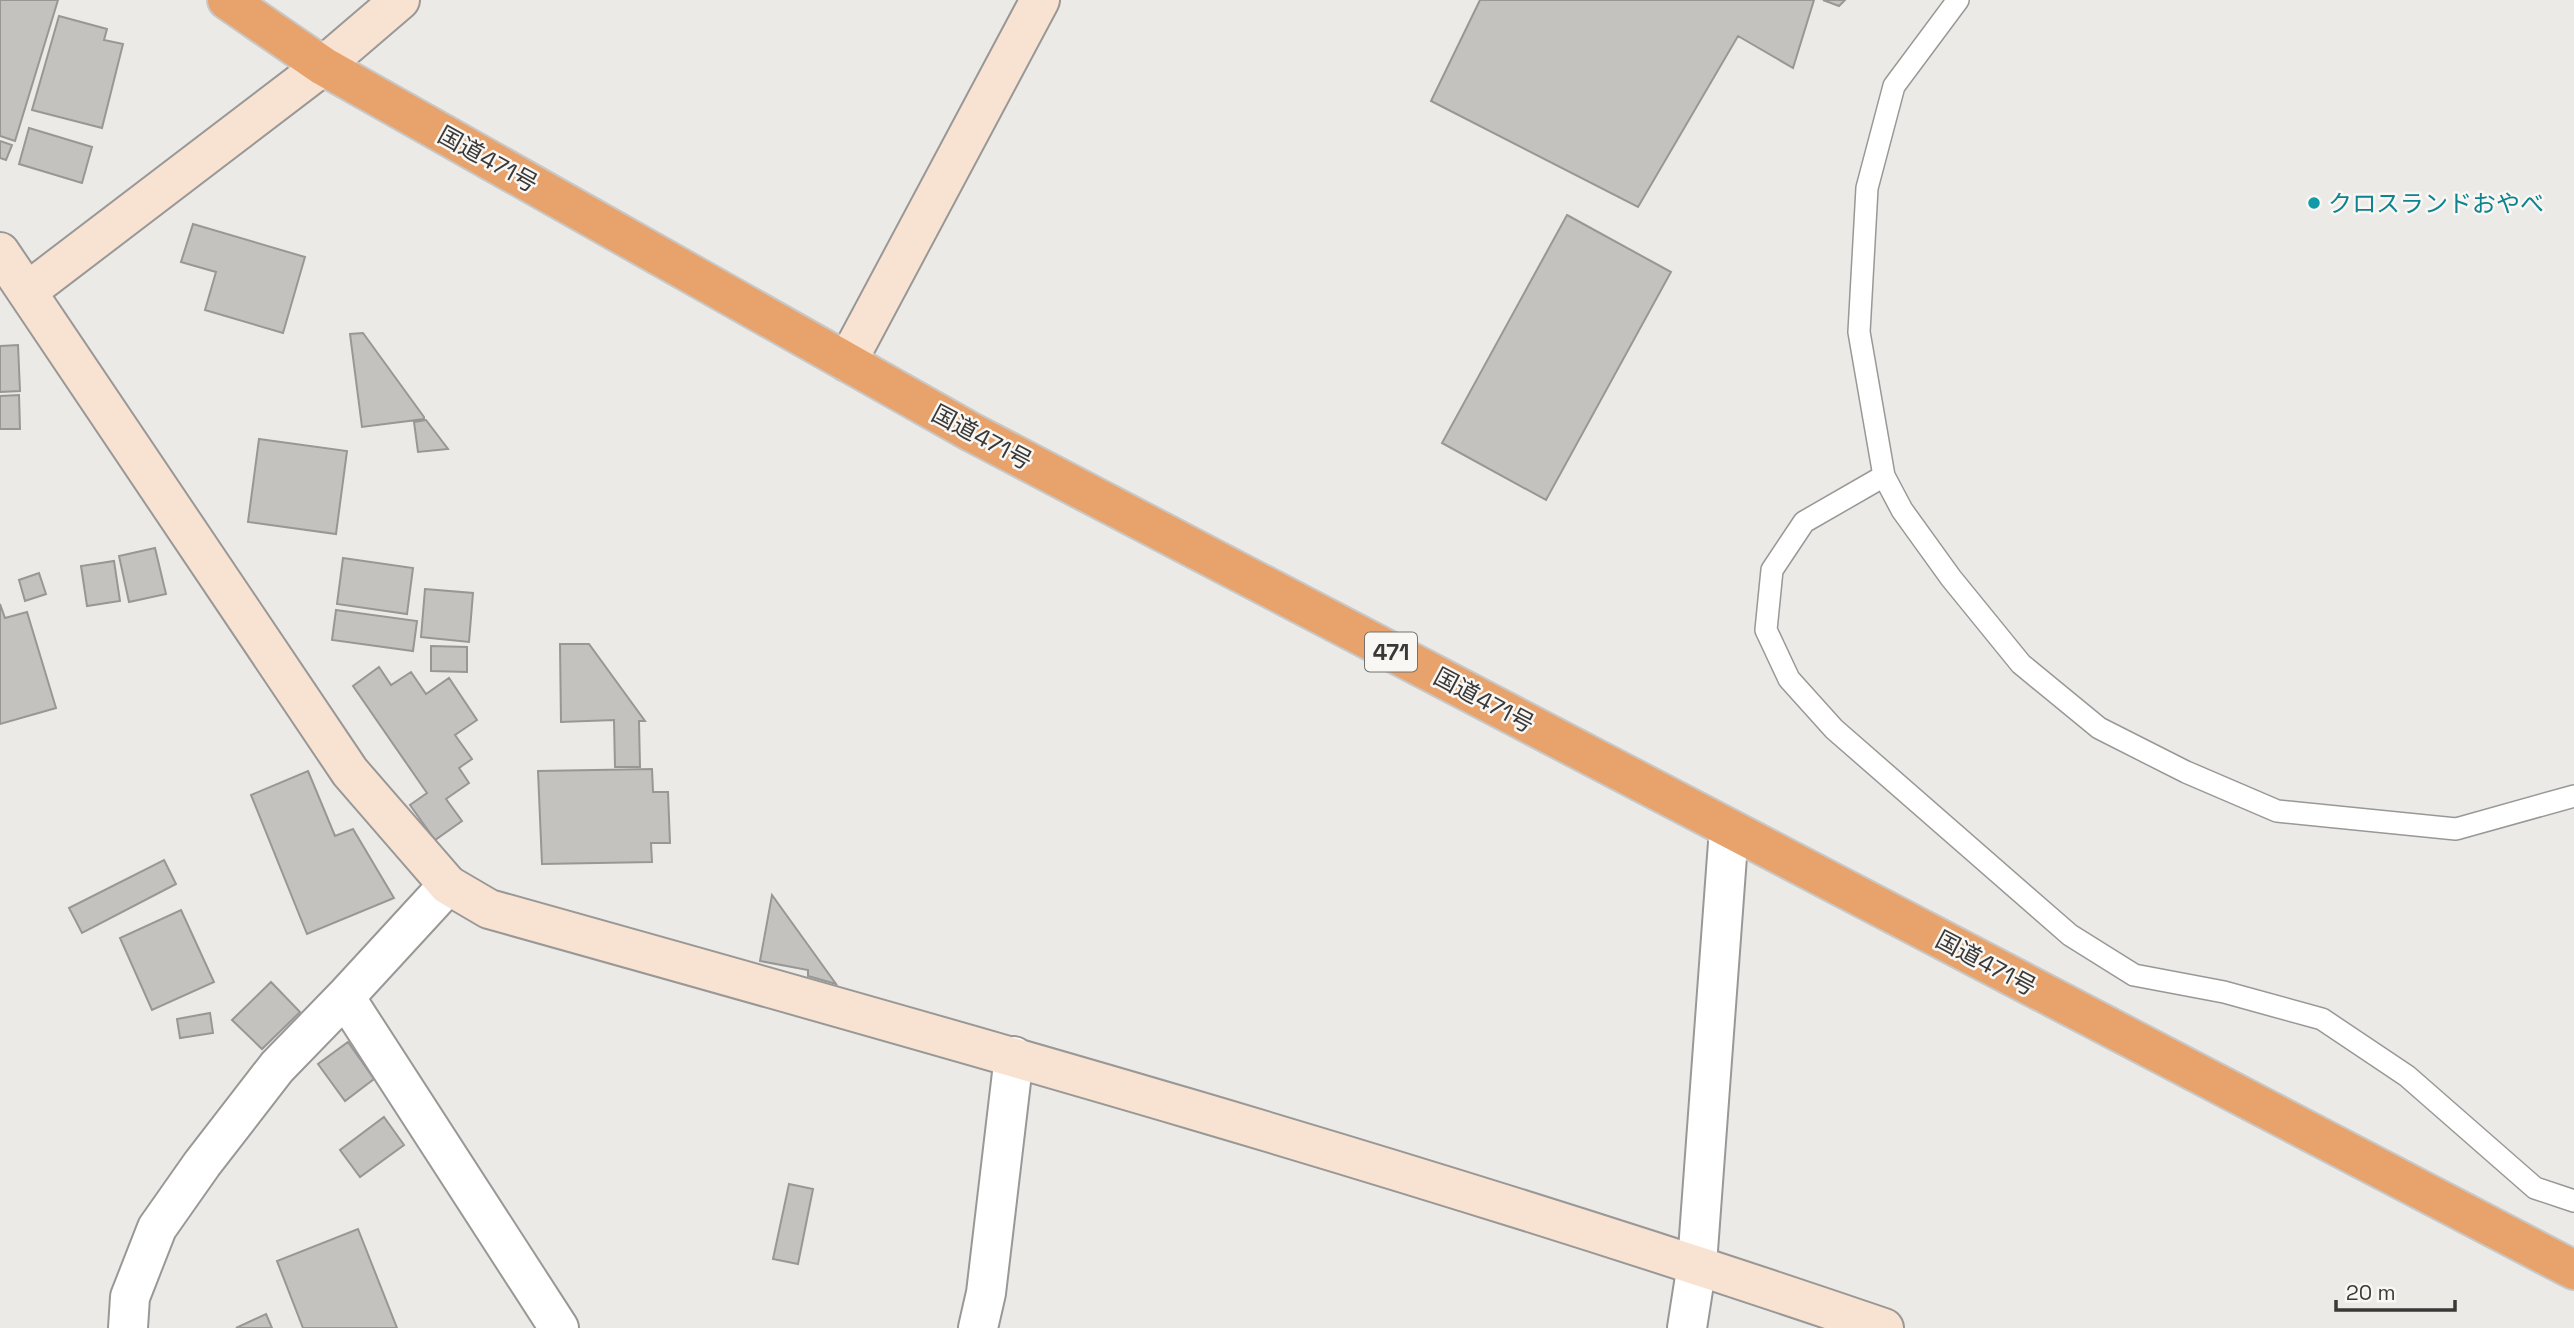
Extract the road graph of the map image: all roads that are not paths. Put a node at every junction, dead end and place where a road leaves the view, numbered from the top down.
1 (227, 0) edge
2 (400, 0) edge
3 (1040, 0) edge
4 (1958, 0) edge
5 (323, 66) junction
6 (0, 252) edge
7 (28, 291) junction
8 (847, 362) junction
9 (1884, 476) junction
10 (2574, 796) edge
11 (1729, 829) junction
12 (448, 885) junction
13 (345, 997) junction
14 (1014, 1056) junction
15 (2574, 1201) edge
16 (1697, 1264) junction
17 (2574, 1270) edge
18 (982, 1310) edge
19 (128, 1328) edge
20 (559, 1328) edge
21 (998, 1328) edge
22 (1687, 1328) edge
23 (1884, 1328) edge

1 - 5 highway, 国道471号 / 471
2 - 5 street
3 - 8 street
4 - 9 lane
5 - 7 street
5 - 8 highway, 国道471号 / 471
6 - 7 street
7 - 12 street
8 - 11 highway, 国道471号 / 471
9 - 10 lane
9 - 15 lane
11 - 16 street
11 - 17 highway, 国道471号 / 471
12 - 13 street
12 - 14 street
13 - 19 street
13 - 20 street
14 - 16 street
14 - 18 street
16 - 22 street
16 - 23 street
18 - 21 street

